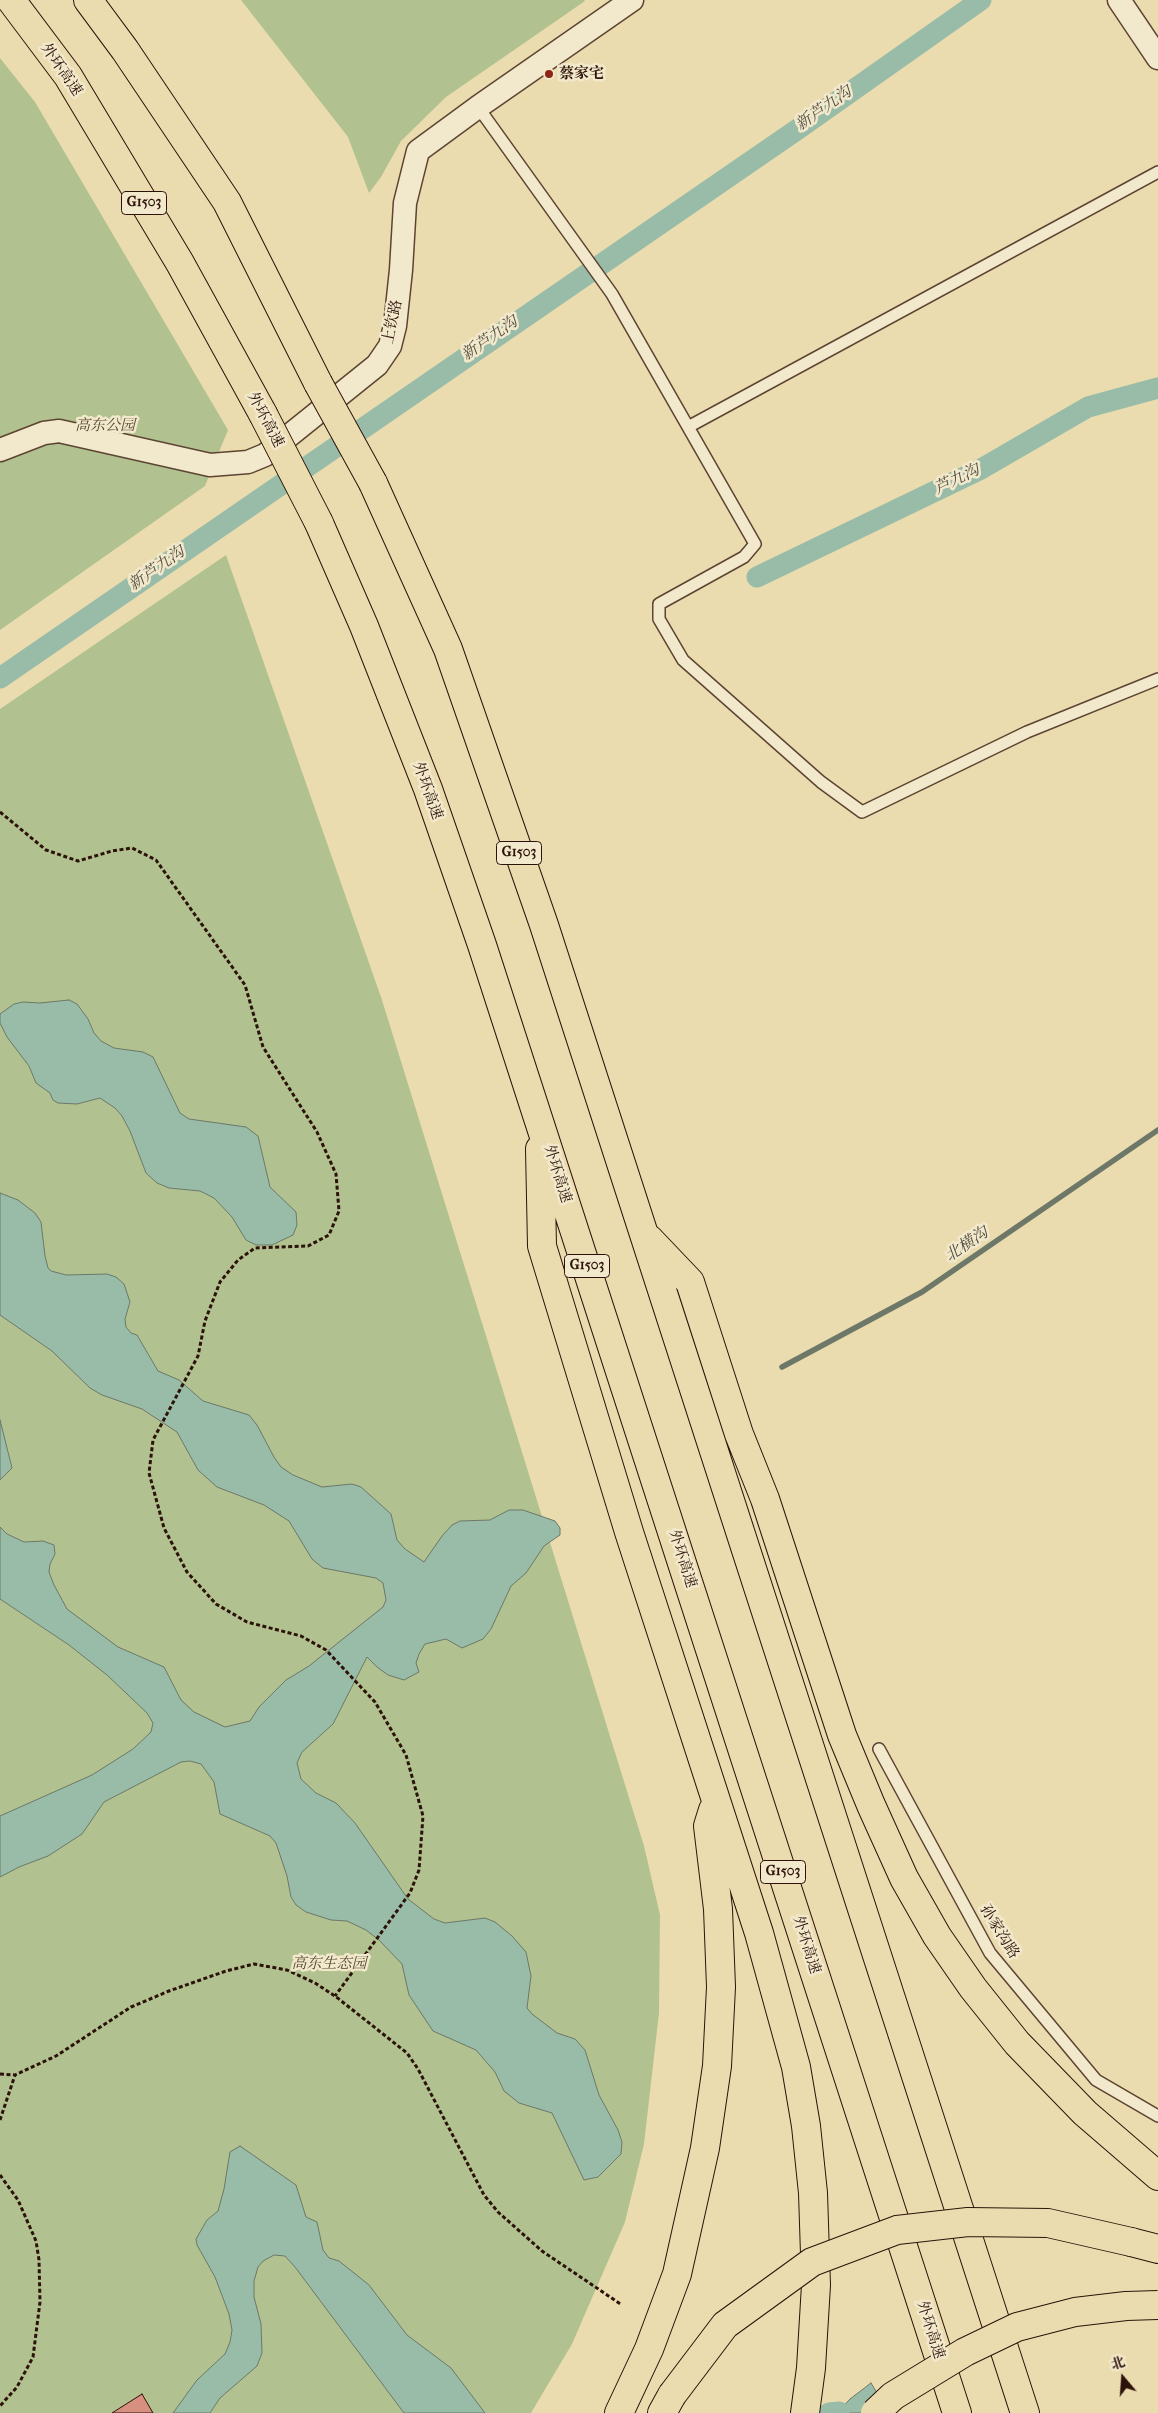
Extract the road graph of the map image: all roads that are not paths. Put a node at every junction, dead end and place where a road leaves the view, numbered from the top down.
1 (11, 0) edge
2 (88, 0) edge
3 (632, 0) edge
4 (1119, 0) edge
5 (1158, 58) edge
6 (478, 107) junction
7 (1158, 172) edge
8 (688, 427) junction
9 (0, 450) edge
10 (1158, 679) edge
11 (539, 1120) junction
12 (643, 1232) junction
13 (879, 1748) dead end
14 (716, 1799) junction
15 (1158, 2116) edge
16 (1158, 2176) edge
17 (1158, 2249) edge
18 (1158, 2305) edge
19 (667, 2404) edge
20 (619, 2413) edge
21 (805, 2413) edge
22 (875, 2413) edge
23 (957, 2413) edge
24 (1025, 2413) edge

1 - 11 highway, 外环高速 / G1503, bridge
2 - 12 highway, G1503, bridge
3 - 6 street, 上钦路
4 - 5 street
6 - 8 lane
6 - 9 street, 上钦路
7 - 8 lane
8 - 10 lane
11 - 14 highway
11 - 23 highway, 外环高速 / G1503
12 - 16 highway
12 - 24 highway, G1503
13 - 15 lane, 孙家沟路
14 - 20 highway
14 - 21 highway
17 - 19 highway, bridge
18 - 22 highway, bridge

